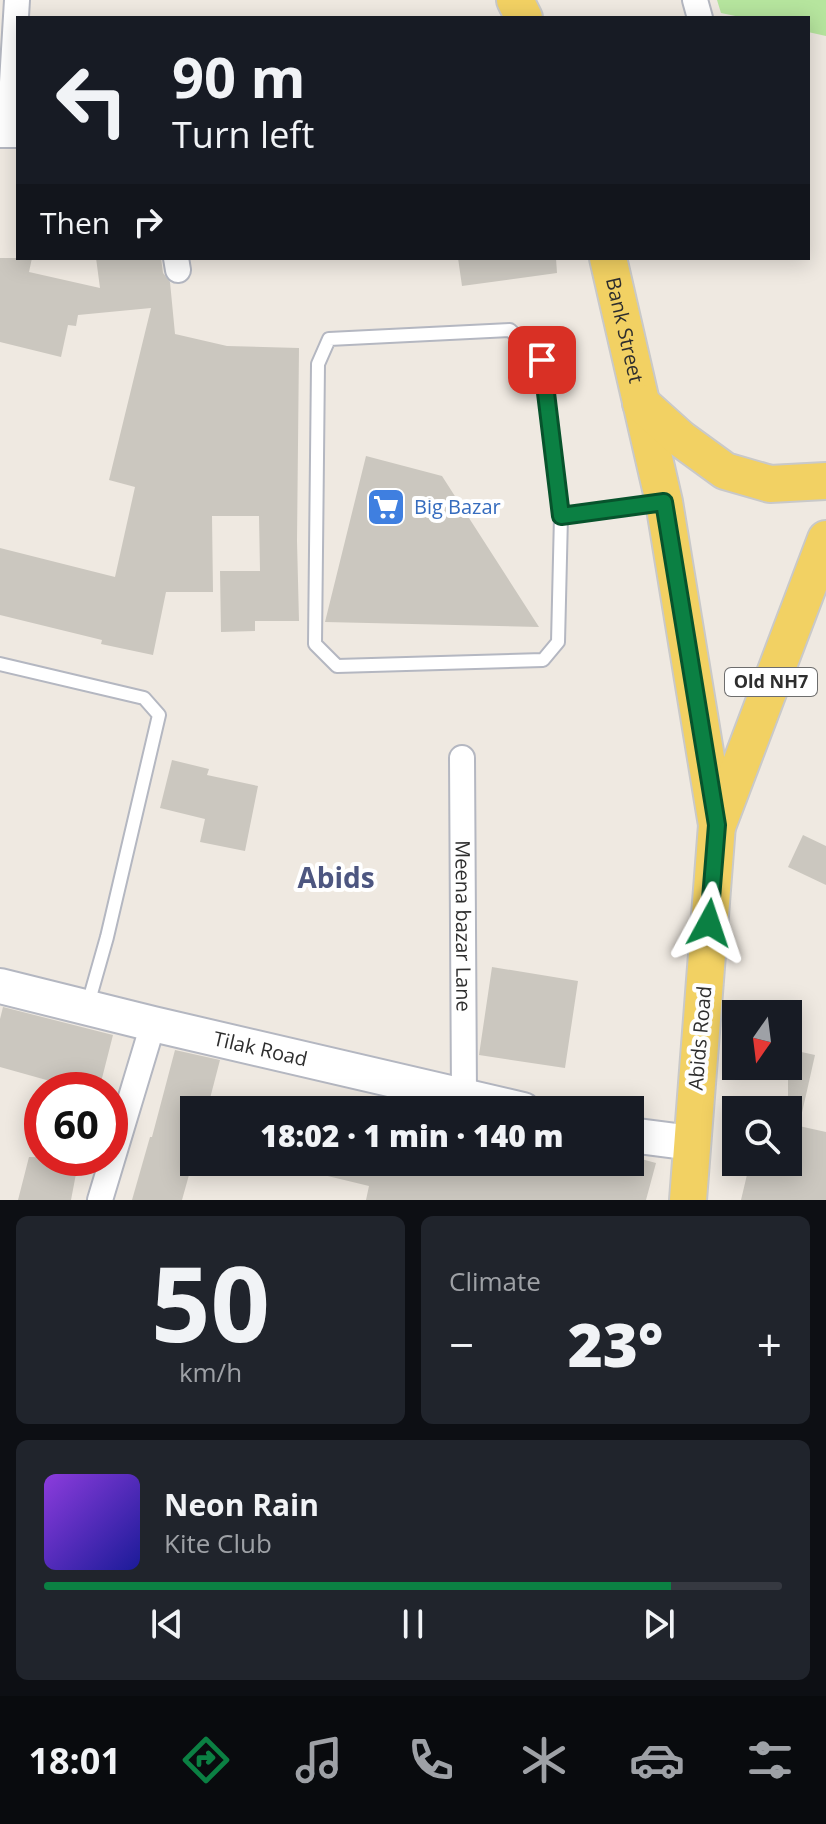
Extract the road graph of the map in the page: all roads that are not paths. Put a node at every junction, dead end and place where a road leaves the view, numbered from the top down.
1 (16, 16) edge
2 (9, 132) edge
3 (608, 260) edge
4 (641, 403) junction
5 (826, 481) edge
6 (664, 502) junction
7 (561, 516) junction
8 (826, 539) edge
9 (810, 612) edge
10 (0, 664) edge
11 (462, 758) dead end
12 (717, 825) junction
13 (0, 986) edge
14 (88, 1008) junction
15 (153, 1024) junction
16 (464, 1095) junction
17 (468, 1096) edge
18 (644, 1137) edge
19 (692, 1143) junction
20 (100, 1200) edge
21 (688, 1200) edge

1 - 2 street
3 - 4 main road, Bank Street
4 - 5 main road
4 - 6 main road, Abids Road
6 - 7 lane
6 - 12 main road, Abids Road
7 - 7 lane
8 - 9 main road, Old NH7
9 - 12 main road, Old NH7
10 - 14 lane
11 - 16 street, Meena bazar Lane
12 - 19 main road, Abids Road / Old NH7
13 - 14 main road, Tilak Road
14 - 15 main road, Tilak Road
15 - 16 main road, Tilak Road
15 - 20 street
16 - 17 main road, Tilak Road
18 - 19 main road
19 - 21 main road, Abids Road / Old NH7

